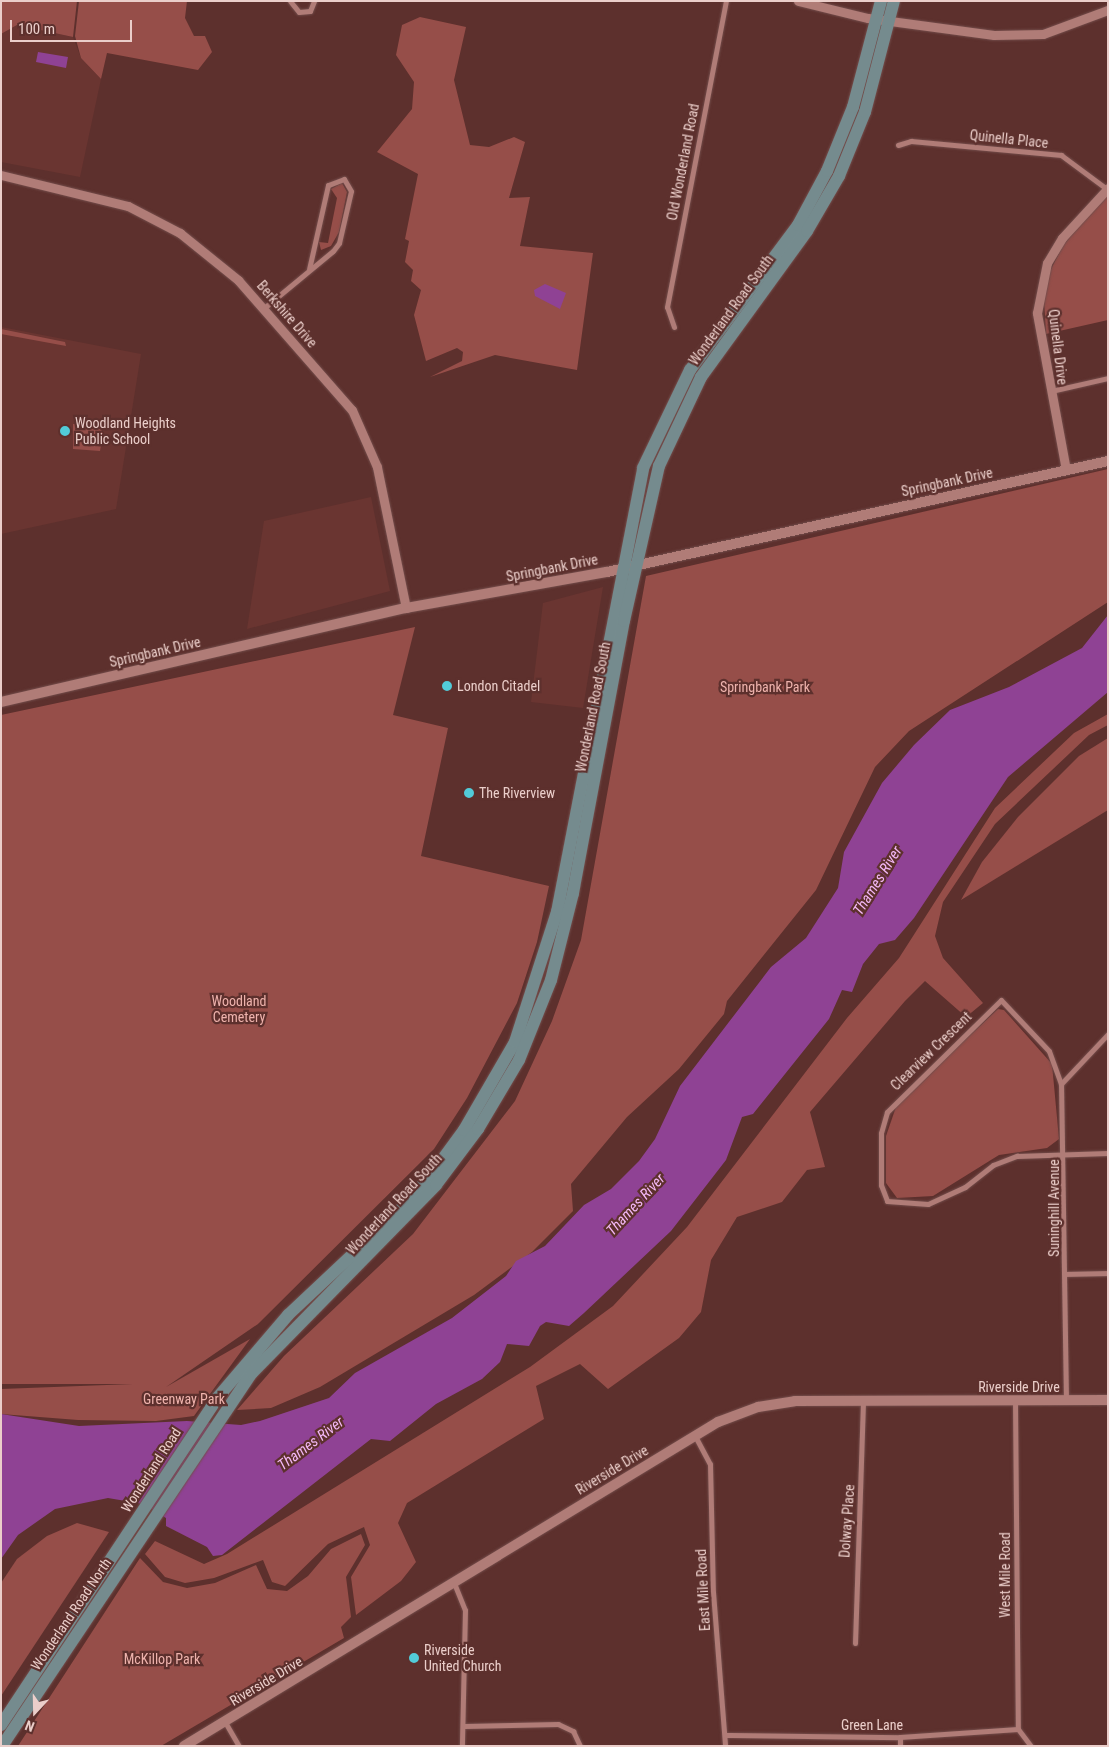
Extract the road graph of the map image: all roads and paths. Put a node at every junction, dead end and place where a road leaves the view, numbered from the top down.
1 (290, 1) edge
2 (314, 1) edge
3 (726, 1) edge
4 (798, 1) edge
5 (881, 1) edge
6 (894, 1) edge
7 (1108, 10) edge
8 (884, 19) junction
9 (898, 144) dead end
10 (1, 175) edge
11 (1107, 188) edge
12 (309, 269) junction
13 (264, 308) junction
14 (674, 327) dead end
15 (1108, 378) edge
16 (1050, 391) junction
17 (1108, 461) edge
18 (1066, 470) junction
19 (636, 565) junction
20 (621, 568) junction
21 (406, 608) junction
22 (1, 702) edge
23 (1001, 1000) joint
24 (1108, 1034) edge
25 (1061, 1084) junction
26 (1108, 1152) edge
27 (1066, 1153) junction
28 (1108, 1273) edge
29 (1065, 1274) junction
30 (247, 1369) junction
31 (1015, 1400) junction
32 (1066, 1400) junction
33 (1108, 1400) edge
34 (863, 1401) junction
35 (695, 1436) junction
36 (126, 1547) joint
37 (454, 1583) junction
38 (90, 1601) junction
39 (855, 1643) dead end
40 (225, 1722) junction
41 (1, 1725) edge
42 (465, 1726) junction
43 (1018, 1729) junction
44 (725, 1735) junction
45 (900, 1737) junction
46 (2, 1746) edge
47 (184, 1746) edge
48 (239, 1746) edge
49 (462, 1746) edge
50 (580, 1746) edge
51 (725, 1746) edge
52 (900, 1746) edge
53 (1031, 1746) edge

1 - 2 street
3 - 14 street, Old Wonderland Road
4 - 8 street
5 - 8 main road, Wonderland Road South
6 - 8 main road, Wonderland Road South
7 - 8 street
8 - 19 main road, Wonderland Road South
8 - 20 main road, Wonderland Road South
9 - 11 street, Quinella Place
10 - 13 street, Berkshire Drive
11 - 16 street, Quinella Drive
12 - 12 street
12 - 13 street
13 - 21 street, Berkshire Drive
15 - 16 street
16 - 18 street, Quinella Drive
17 - 18 main road, Springbank Drive
18 - 19 main road, Springbank Drive
19 - 20 main road, Springbank Drive
19 - 30 main road, Wonderland Road South
20 - 21 main road, Springbank Drive
20 - 30 main road, Wonderland Road South
21 - 22 main road, Springbank Drive
23 - 25 street, Suninghill Avenue
23 - 27 street, Clearview Crescent
24 - 25 street
25 - 27 street, Suninghill Avenue
26 - 27 street
27 - 29 street, Suninghill Avenue
28 - 29 street
29 - 32 street, Suninghill Avenue
30 - 36 main road, Wonderland Road
31 - 32 main road, Riverside Drive
31 - 34 main road, Riverside Drive
31 - 43 street, West Mile Road
32 - 33 main road, Riverside Drive
34 - 35 main road, Riverside Drive
34 - 39 street, Dolway Place
35 - 37 main road, Riverside Drive
35 - 44 street, East Mile Road
36 - 38 main road, Wonderland Road North
37 - 40 main road, Riverside Drive
37 - 42 street
38 - 41 main road, Wonderland Road North
38 - 46 main road, Wonderland Road North
40 - 47 main road, Riverside Drive
40 - 48 street
42 - 49 street
42 - 50 street
43 - 45 street, Green Lane
43 - 53 street
44 - 45 street, Green Lane
44 - 51 street, East Mile Road
45 - 52 street

